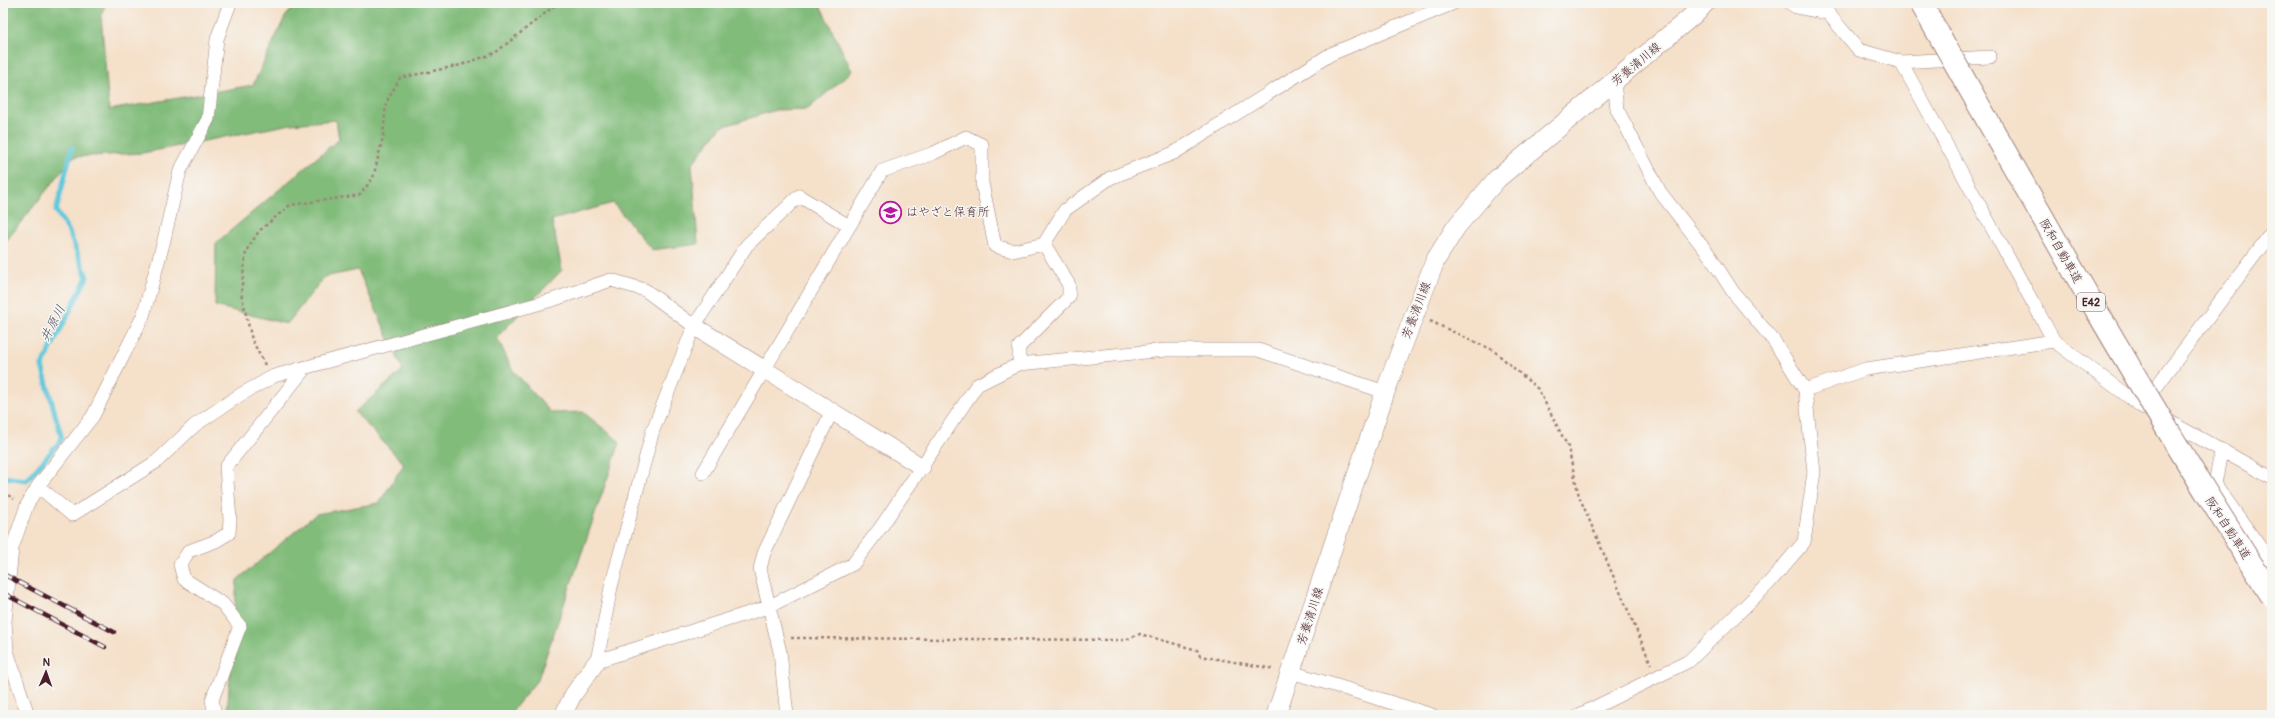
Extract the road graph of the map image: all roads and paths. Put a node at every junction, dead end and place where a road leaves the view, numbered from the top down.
1 (230, 3) edge
2 (558, 3) edge
3 (1454, 3) edge
4 (1704, 3) edge
5 (1790, 3) edge
6 (1920, 3) edge
7 (1990, 57) dead end
8 (1901, 62) junction
9 (1614, 82) junction
10 (849, 226) junction
11 (2272, 232) edge
12 (1044, 244) junction
13 (1415, 314) junction
14 (694, 326) junction
15 (2054, 341) junction
16 (1019, 364) junction
17 (306, 367) junction
18 (763, 368) junction
19 (274, 376) junction
20 (1805, 390) junction
21 (1385, 392) junction
22 (2141, 406) junction
23 (832, 411) junction
24 (2221, 452) junction
25 (922, 467) junction
26 (703, 472) dead end
27 (2272, 478) edge
28 (38, 486) junction
29 (2272, 564) edge
30 (2272, 596) edge
31 (768, 608) junction
32 (776, 638) junction
33 (597, 662) junction
34 (1657, 677) junction
35 (1289, 679) junction
36 (28, 715) edge
37 (215, 715) edge
38 (563, 715) edge
39 (786, 715) edge
40 (1276, 715) edge
41 (1432, 715) edge
42 (1579, 715) edge

1 - 28 street
2 - 19 path
3 - 12 street
4 - 9 main road, 芳養清川線
5 - 8 street
6 - 30 highway, 阪和自動車道 / E42, bridge
7 - 8 street
8 - 15 street
9 - 13 main road, 芳養清川線
9 - 20 street
10 - 12 street
10 - 14 street
10 - 18 street
11 - 22 street
12 - 16 street
13 - 21 main road, 芳養清川線
13 - 34 path
14 - 17 street
14 - 18 street
14 - 33 street
15 - 20 street
15 - 22 street
16 - 21 street
16 - 25 street
17 - 19 street
17 - 37 street
18 - 23 street
18 - 26 street
19 - 28 street
20 - 34 street
21 - 35 main road, 芳養清川線
22 - 24 street
23 - 25 street
23 - 31 street
24 - 27 street
24 - 29 street
25 - 31 street
28 - 36 street
31 - 32 street
31 - 33 street
32 - 35 path
32 - 39 street
33 - 38 street
34 - 42 street
35 - 40 main road, 芳養清川線
35 - 41 street

